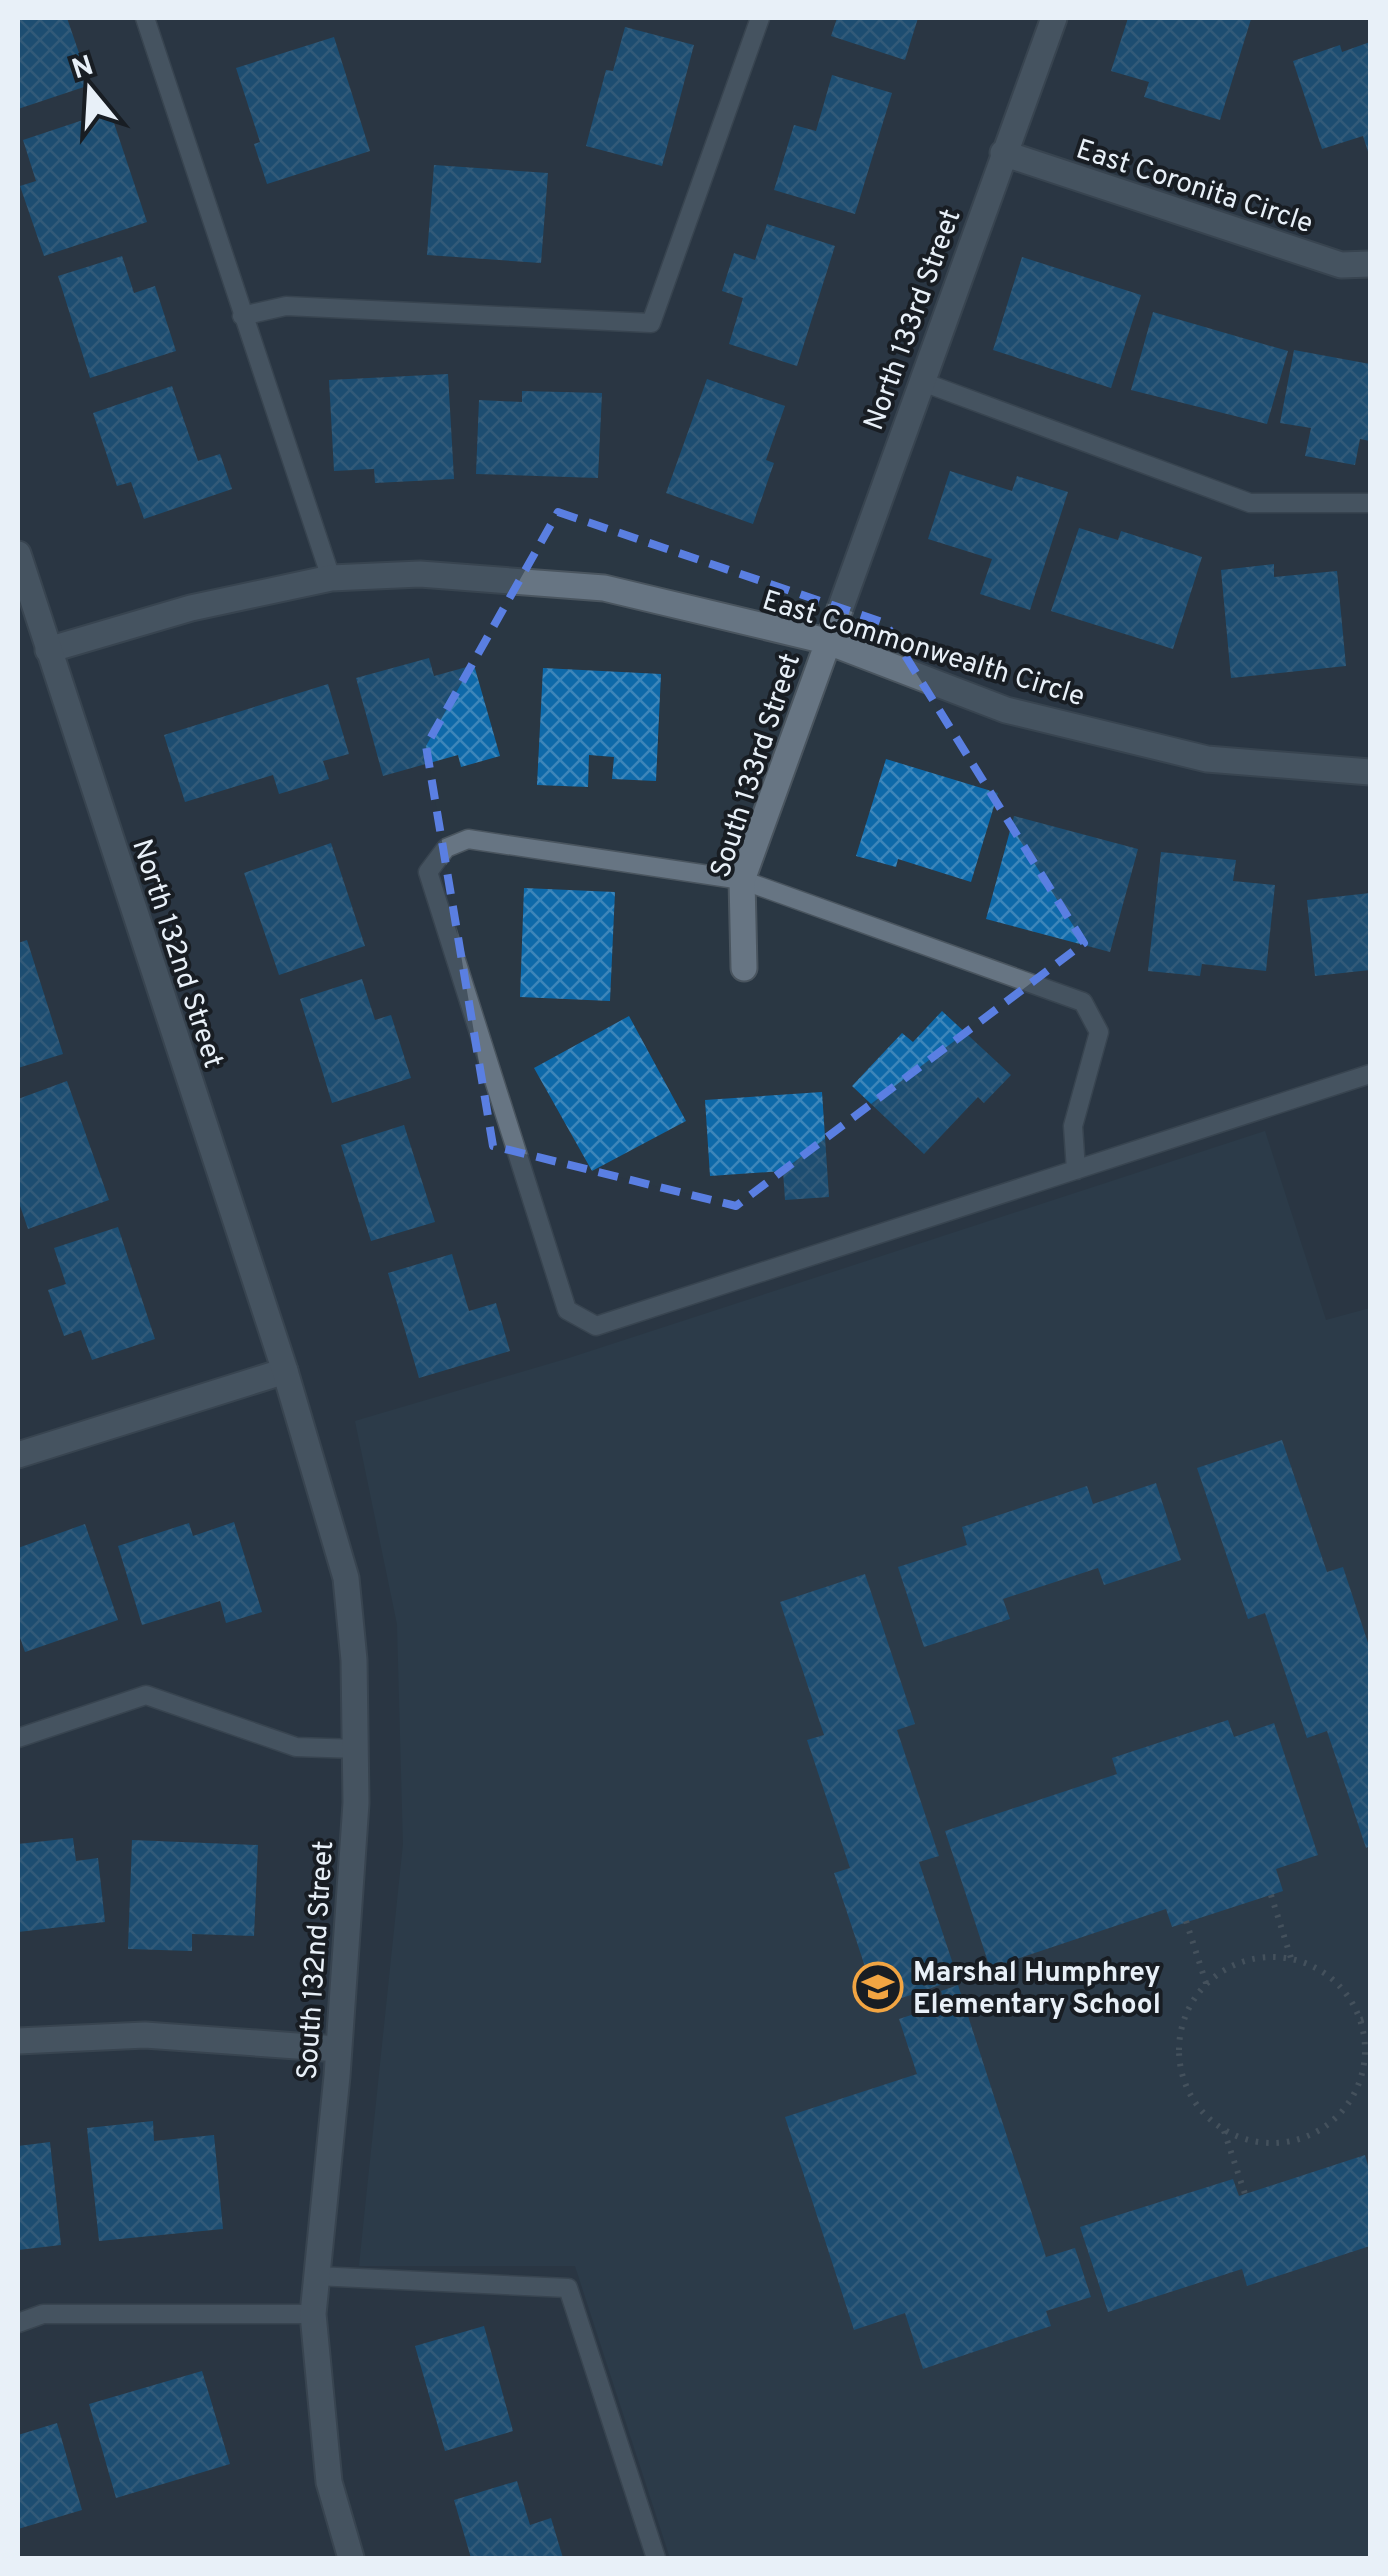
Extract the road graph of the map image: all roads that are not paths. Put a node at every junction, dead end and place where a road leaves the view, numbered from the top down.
1 (145, 18) edge
2 (760, 18) edge
3 (1054, 18) edge
4 (1003, 153) junction
5 (1370, 264) edge
6 (242, 316) junction
7 (920, 382) junction
8 (1370, 503) edge
9 (18, 554) edge
10 (332, 578) junction
11 (826, 641) junction
12 (48, 650) junction
13 (1370, 772) edge
14 (742, 880) junction
15 (744, 968) dead end
16 (1370, 1074) edge
17 (1076, 1170) junction
18 (285, 1370) junction
19 (18, 1455) edge
20 (18, 1738) edge
21 (358, 1749) junction
22 (18, 2040) edge
23 (338, 2049) junction
24 (316, 2276) junction
25 (313, 2314) junction
26 (18, 2323) edge
27 (351, 2558) edge
28 (656, 2558) edge

1 - 6 lane
2 - 6 lane
3 - 4 street, North 133rd Street
4 - 5 street, East Coronita Circle
4 - 7 street, North 133rd Street
6 - 10 lane
7 - 8 lane
7 - 11 street, North 133rd Street
9 - 12 street, North 132nd Street
10 - 11 street, East Commonwealth Circle
10 - 12 street, East Commonwealth Circle
11 - 13 street, East Commonwealth Circle
11 - 14 street, South 133rd Street
12 - 18 street, North 132nd Street
14 - 15 street, South 133rd Street
14 - 17 lane
14 - 17 lane
16 - 17 lane
18 - 19 street
18 - 21 street, South 132nd Street
20 - 21 lane
21 - 23 street, South 132nd Street
22 - 23 street
23 - 24 street, South 132nd Street
24 - 25 street, South 132nd Street
24 - 28 lane
25 - 26 lane
25 - 27 street, South 132nd Street

